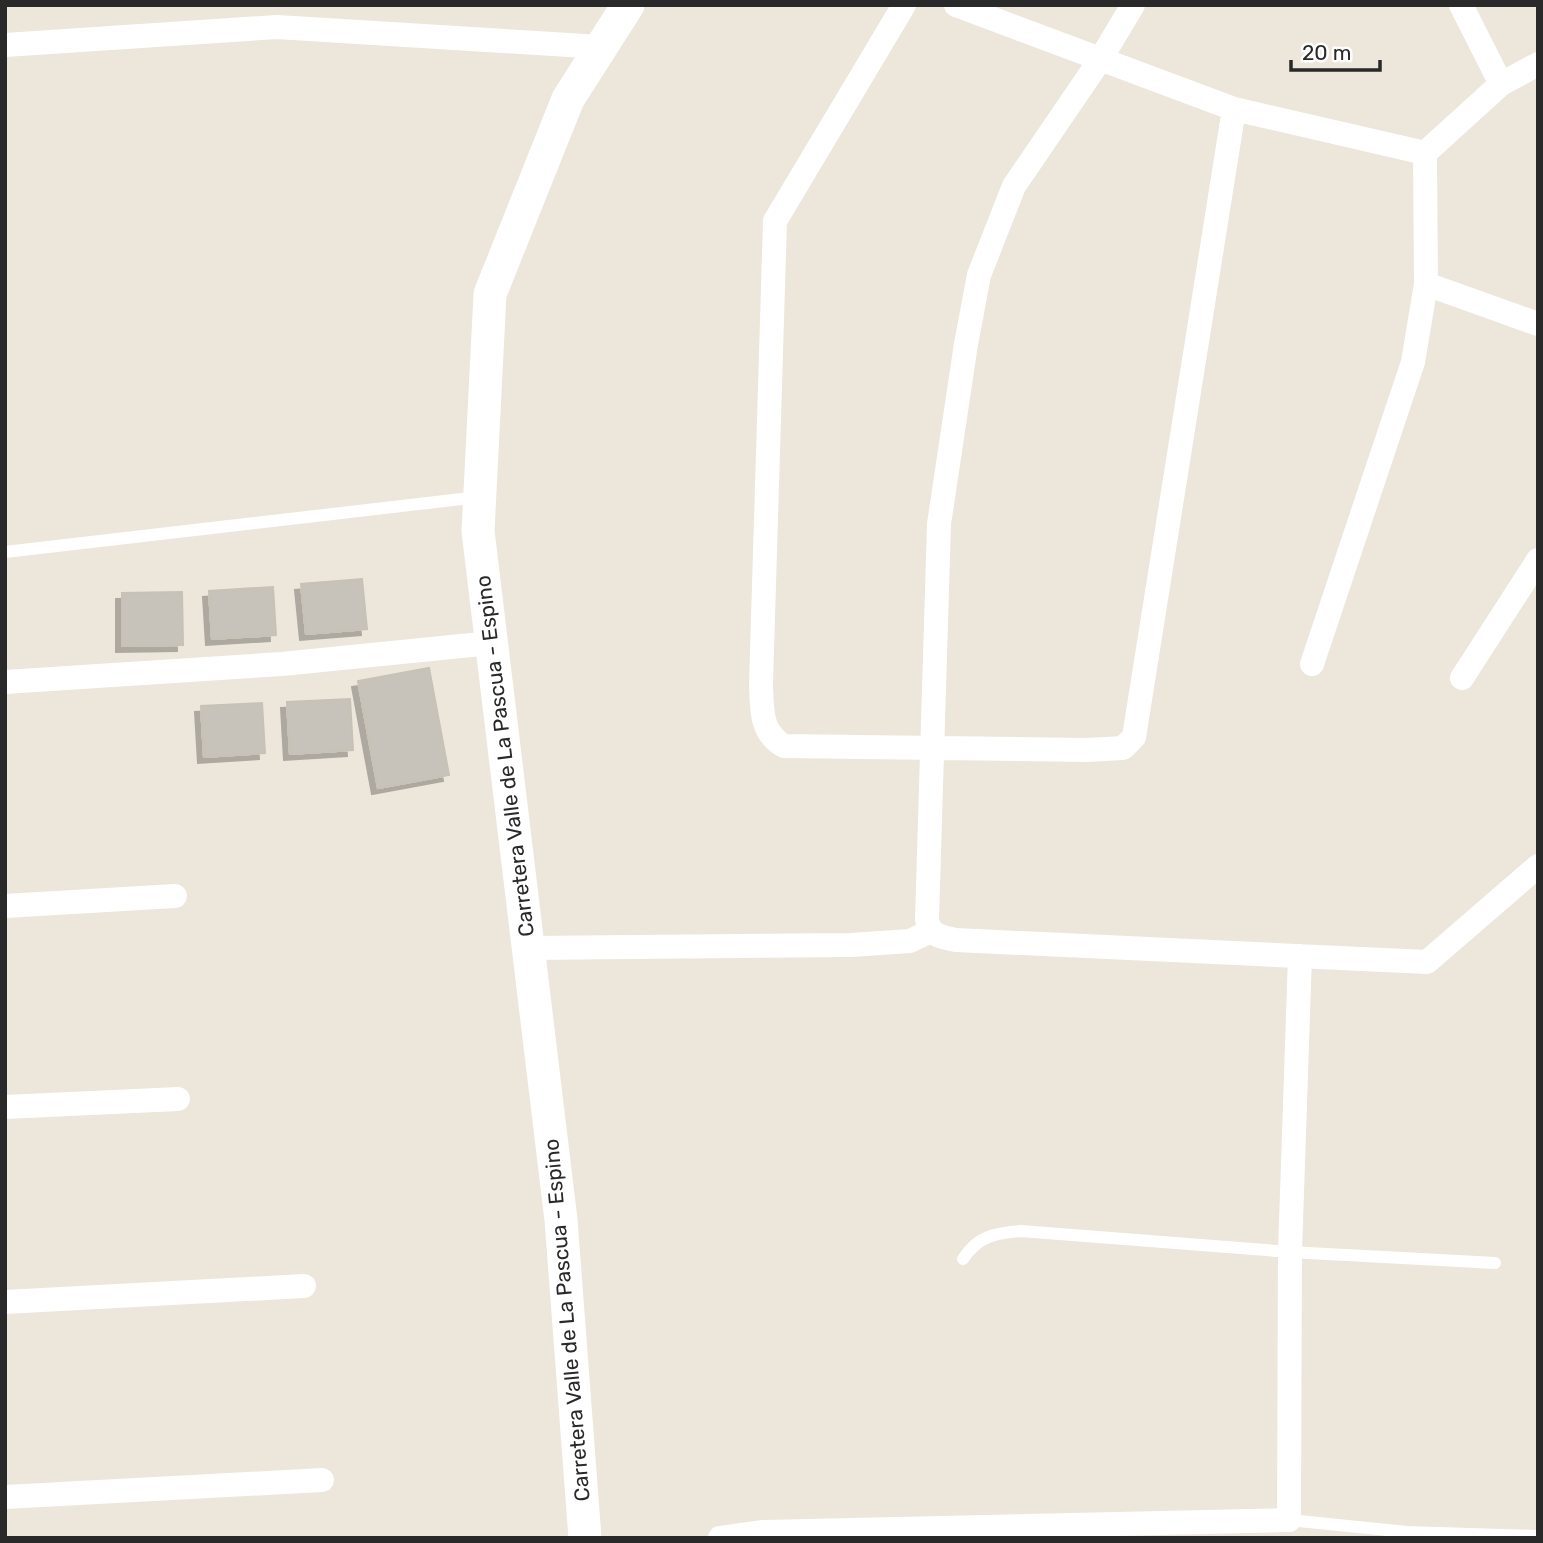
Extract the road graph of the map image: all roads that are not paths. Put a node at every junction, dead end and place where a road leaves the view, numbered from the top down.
1 (628, 5) edge
2 (904, 5) edge
3 (956, 5) edge
4 (1133, 5) edge
5 (1461, 5) edge
6 (5, 45) edge
7 (601, 47) junction
8 (1100, 60) junction
9 (1538, 64) edge
10 (1501, 84) junction
11 (1234, 109) junction
12 (1425, 153) junction
13 (1426, 284) junction
14 (1538, 324) edge
15 (480, 497) junction
16 (5, 552) edge
17 (1538, 560) edge
18 (491, 643) junction
19 (1312, 664) dead end
20 (1462, 678) dead end
21 (5, 682) edge
22 (931, 748) junction
23 (1538, 866) edge
24 (175, 896) dead end
25 (5, 906) edge
26 (931, 931) junction
27 (528, 948) junction
28 (1300, 956) junction
29 (178, 1099) dead end
30 (5, 1107) edge
31 (1290, 1252) junction
32 (963, 1259) dead end
33 (1495, 1263) dead end
34 (304, 1286) dead end
35 (5, 1302) edge
36 (321, 1480) dead end
37 (5, 1497) edge
38 (1289, 1520) junction
39 (1538, 1536) edge
40 (585, 1538) edge
41 (720, 1538) edge

1 - 7 main road, Carretera Valle de La Pascua - Espino
2 - 22 street
3 - 8 street
4 - 8 street
5 - 10 street
6 - 7 street
7 - 15 main road, Carretera Valle de La Pascua - Espino
8 - 11 street
8 - 22 street
9 - 10 street
10 - 12 street
11 - 12 street
11 - 22 street
12 - 13 street
13 - 14 street
13 - 19 street
15 - 16 lane
15 - 18 main road, Carretera Valle de La Pascua - Espino
17 - 20 street
18 - 21 street
18 - 27 main road, Carretera Valle de La Pascua - Espino
22 - 26 street
23 - 28 street
24 - 25 street
26 - 27 street
26 - 28 street
27 - 40 main road, Carretera Valle de La Pascua - Espino
28 - 31 street
29 - 30 street
31 - 32 lane
31 - 33 lane
31 - 38 street
34 - 35 street
36 - 37 street
38 - 39 lane
38 - 41 street

